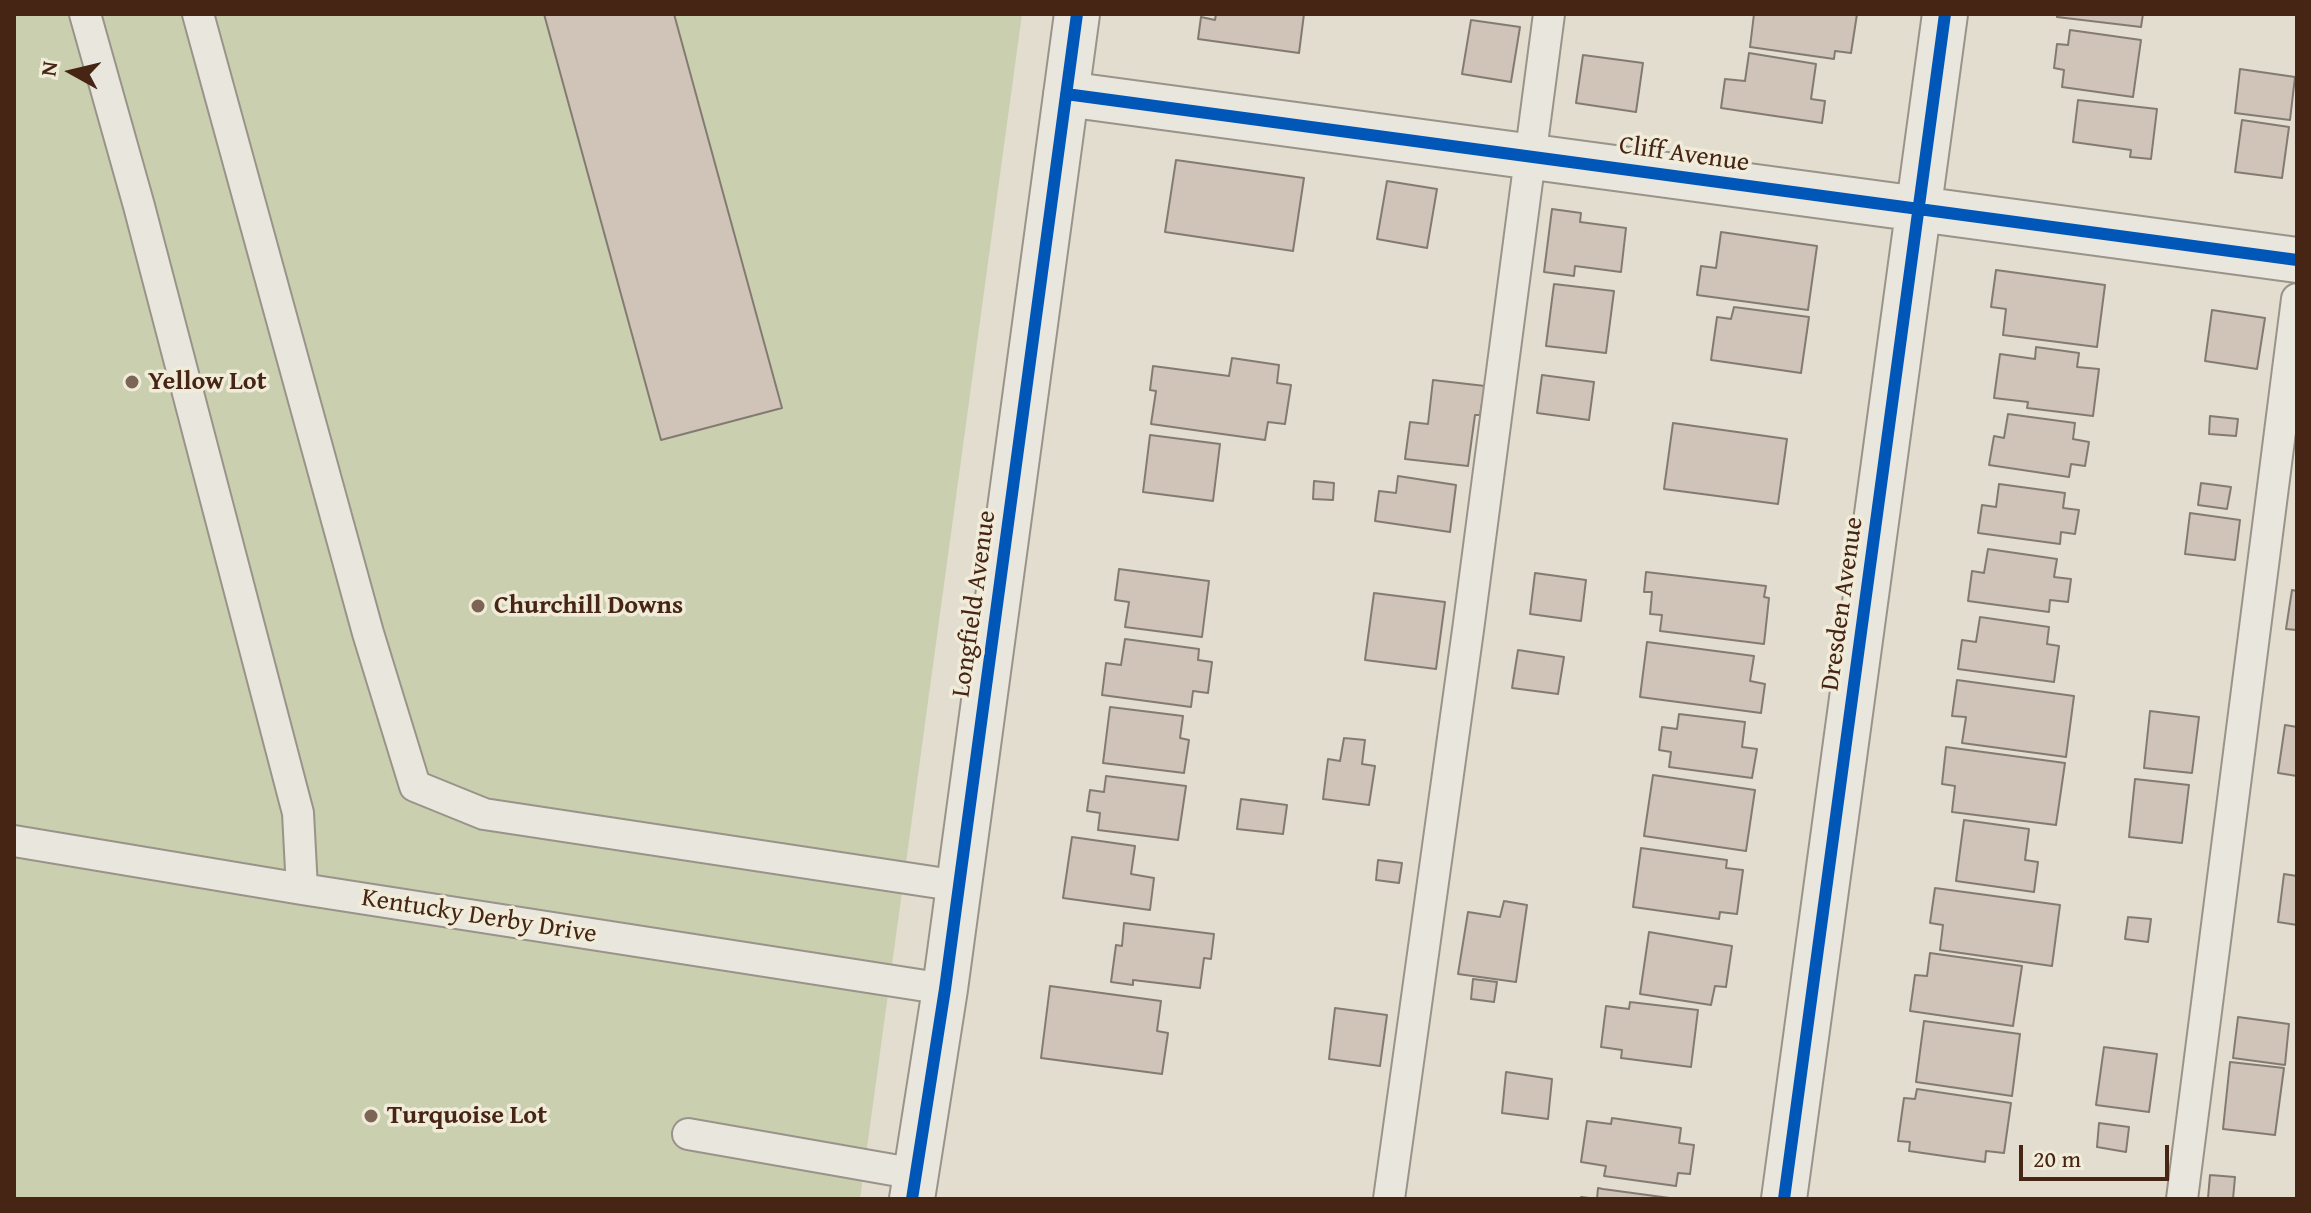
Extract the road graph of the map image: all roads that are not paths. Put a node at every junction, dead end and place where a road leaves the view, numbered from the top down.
1 (85, 14) edge
2 (198, 14) edge
3 (1077, 14) edge
4 (1549, 14) edge
5 (1945, 14) edge
6 (1066, 94) junction
7 (1530, 156) junction
8 (1918, 209) junction
9 (2297, 260) edge
10 (2297, 299) edge
11 (14, 841) edge
12 (959, 886) junction
13 (302, 889) junction
14 (945, 989) junction
15 (688, 1134) dead end
16 (914, 1186) edge
17 (1389, 1199) edge
18 (1784, 1199) edge
19 (2182, 1199) edge

1 - 13 lane
2 - 12 lane
3 - 6 street, Longfield Avenue
4 - 7 lane
5 - 8 street, Dresden Avenue
6 - 7 street, Cliff Avenue
6 - 12 street, Longfield Avenue
7 - 8 street, Cliff Avenue
7 - 17 lane
8 - 9 street, Cliff Avenue
8 - 18 street, Dresden Avenue
10 - 19 lane
11 - 13 lane, Kentucky Derby Drive
12 - 14 street, Longfield Avenue
13 - 14 lane, Kentucky Derby Drive
14 - 16 street, Longfield Avenue
15 - 16 lane

